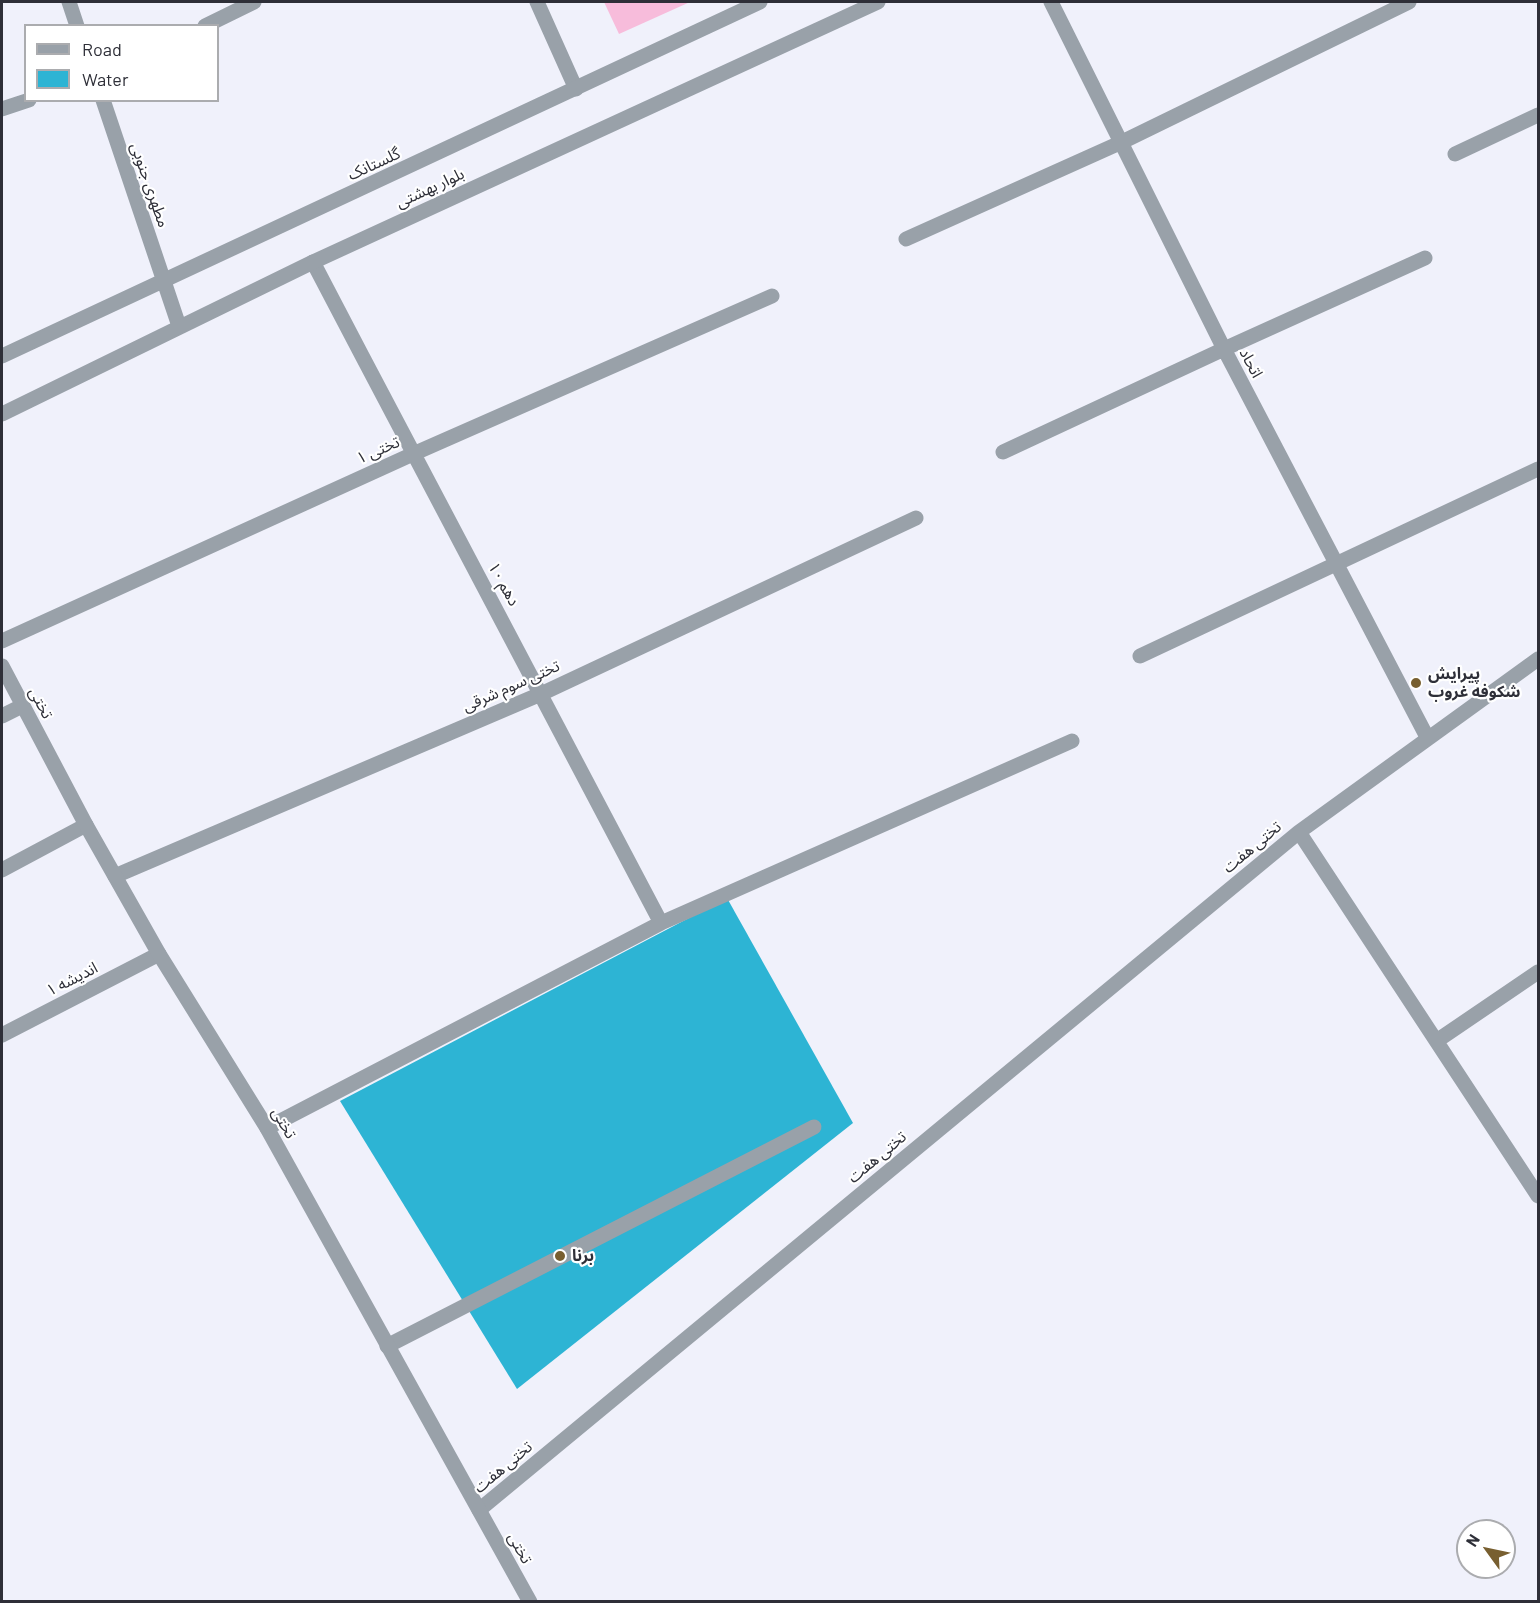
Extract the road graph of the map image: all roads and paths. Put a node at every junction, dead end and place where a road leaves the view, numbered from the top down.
1 (69, 2) edge
2 (254, 2) edge
3 (537, 2) edge
4 (760, 2) edge
5 (878, 2) edge
6 (1052, 2) edge
7 (1409, 2) edge
8 (76, 24) edge
9 (209, 24) edge
10 (576, 89) junction
11 (24, 102) edge
12 (104, 102) edge
13 (2, 109) edge
14 (1539, 115) edge
15 (1122, 142) junction
16 (1455, 153) dead end
17 (906, 238) dead end
18 (1425, 258) dead end
19 (313, 262) junction
20 (164, 281) junction
21 (772, 296) dead end
22 (179, 326) junction
23 (1224, 349) junction
24 (2, 356) edge
25 (2, 414) edge
26 (1003, 452) dead end
27 (413, 454) junction
28 (1539, 469) edge
29 (916, 518) dead end
30 (1335, 562) junction
31 (2, 641) edge
32 (1140, 656) dead end
33 (1539, 659) edge
34 (2, 666) edge
35 (543, 693) junction
36 (22, 706) junction
37 (2, 716) edge
38 (1427, 737) junction
39 (1072, 741) dead end
40 (86, 825) junction
41 (1299, 832) junction
42 (2, 870) edge
43 (115, 876) junction
44 (661, 923) junction
45 (159, 954) junction
46 (1539, 972) edge
47 (2, 1035) edge
48 (1438, 1040) junction
49 (814, 1127) dead end
50 (267, 1128) junction
51 (1539, 1196) edge
52 (387, 1346) junction
53 (479, 1510) junction
54 (530, 1602) edge

1 - 8 street
2 - 9 street
3 - 10 street
4 - 10 street, گلستانک
5 - 19 street, بلوار بهشتی
6 - 15 street, اتحاد
7 - 15 street
10 - 20 street, گلستانک
11 - 13 street
12 - 20 street, مطهری جنوبی
14 - 16 street
15 - 17 street
15 - 23 street, اتحاد
18 - 23 street
19 - 22 street, بلوار بهشتی
19 - 27 street, دهم ۱۰
20 - 22 street, مطهری جنوبی
20 - 24 street, گلستانک
21 - 27 street, تختی ۱
22 - 25 street, بلوار بهشتی
23 - 26 street
23 - 30 street, اتحاد
27 - 31 street, تختی ۱
27 - 35 street, دهم ۱۰
28 - 30 street
29 - 35 street, تختی سوم شرقی
30 - 32 street
30 - 38 street, اتحاد
33 - 38 street, تختی هفت
34 - 36 street, تختی
35 - 43 street, تختی سوم شرقی
35 - 44 street, دهم ۱۰
36 - 37 street
36 - 40 street, تختی
38 - 41 street, تختی هفت
39 - 44 street
40 - 42 street
40 - 43 street, تختی
41 - 48 street
41 - 53 street, تختی هفت
43 - 45 street, تختی
44 - 50 street
45 - 47 street, اندیشه ۱
45 - 50 street, تختی
46 - 48 street
48 - 51 street
49 - 52 street
50 - 52 street, تختی
52 - 53 street, تختی
53 - 54 street, تختی

